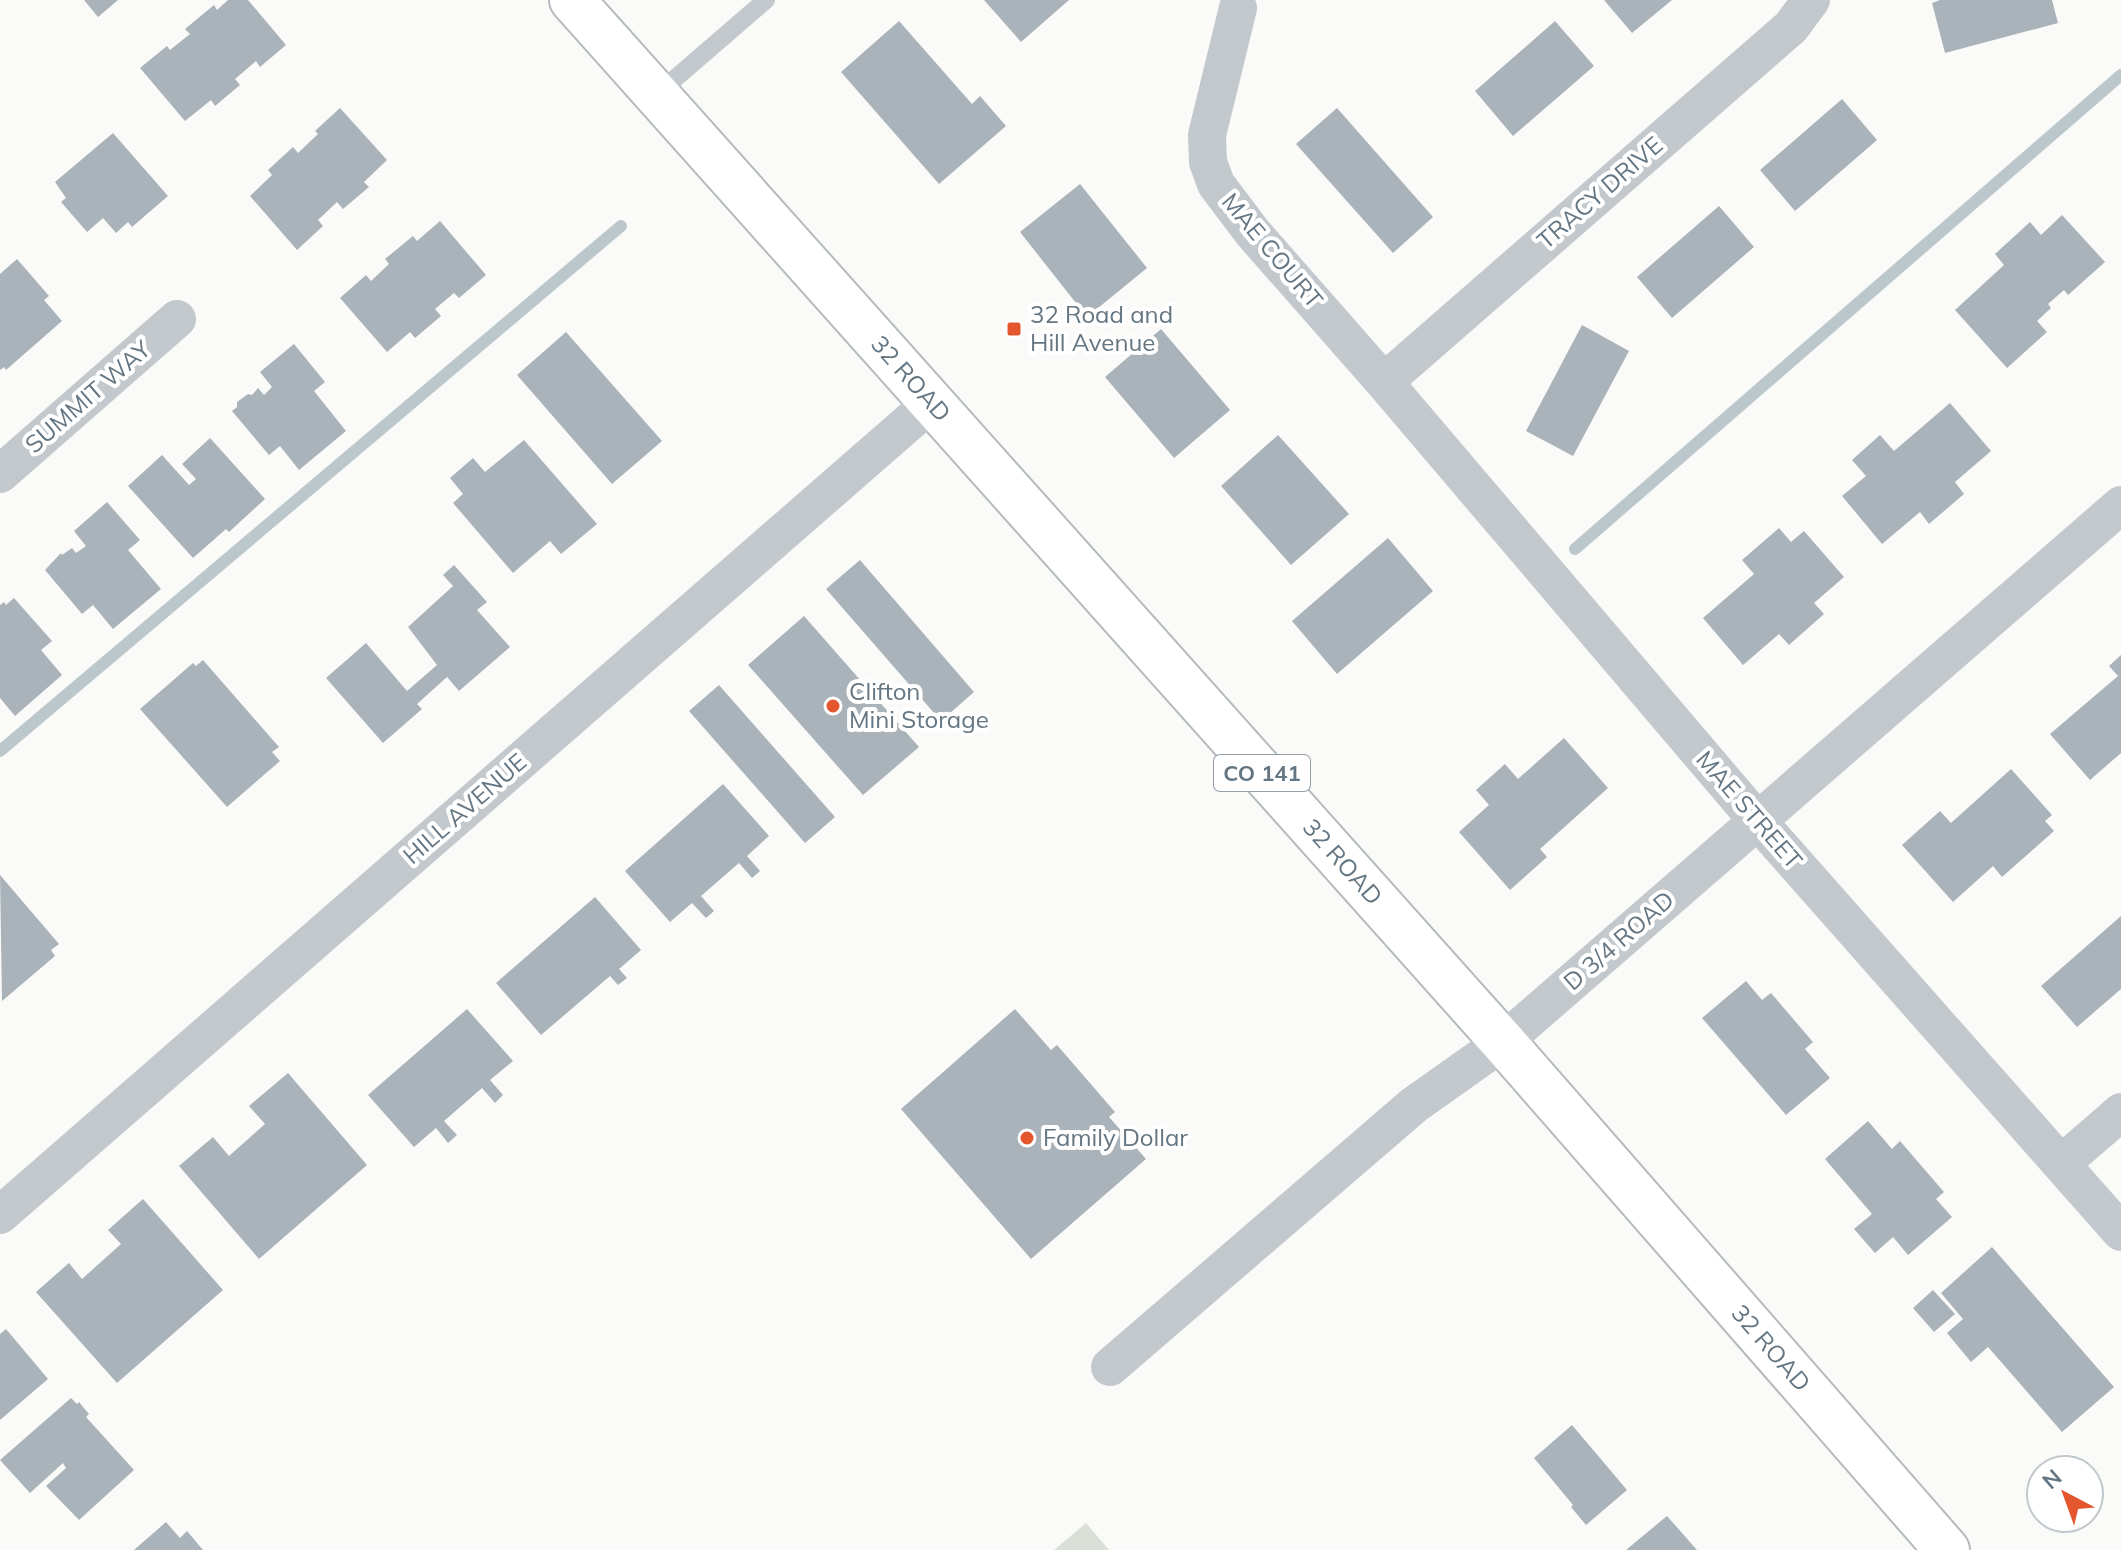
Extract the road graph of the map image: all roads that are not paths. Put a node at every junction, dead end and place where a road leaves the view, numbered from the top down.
1 (572, 0) edge
2 (766, 0) edge
3 (1811, 0) edge
4 (1238, 8) dead end
5 (656, 95) junction
6 (177, 319) dead end
7 (1384, 382) junction
8 (930, 404) junction
9 (0, 474) edge
10 (2121, 505) edge
11 (1756, 819) junction
12 (1503, 1042) junction
13 (2121, 1112) edge
14 (2061, 1164) junction
15 (0, 1215) edge
16 (2121, 1232) edge
17 (1110, 1367) dead end
18 (1947, 1550) edge

1 - 5 main road, 32 ROAD / CO 141
2 - 5 lane
3 - 7 street, TRACY DRIVE
4 - 7 street, MAE COURT
5 - 8 main road, 32 ROAD / CO 141
6 - 9 street, SUMMIT WAY
7 - 11 street, MAE STREET
8 - 12 main road, 32 ROAD / CO 141
8 - 15 street, HILL AVENUE
10 - 11 street, D 3/4 ROAD
11 - 12 street, D 3/4 ROAD
11 - 14 street, MAE STREET
12 - 17 street, D 3/4 ROAD
12 - 18 main road, 32 ROAD / CO 141
13 - 14 street
14 - 16 street, MAE STREET

